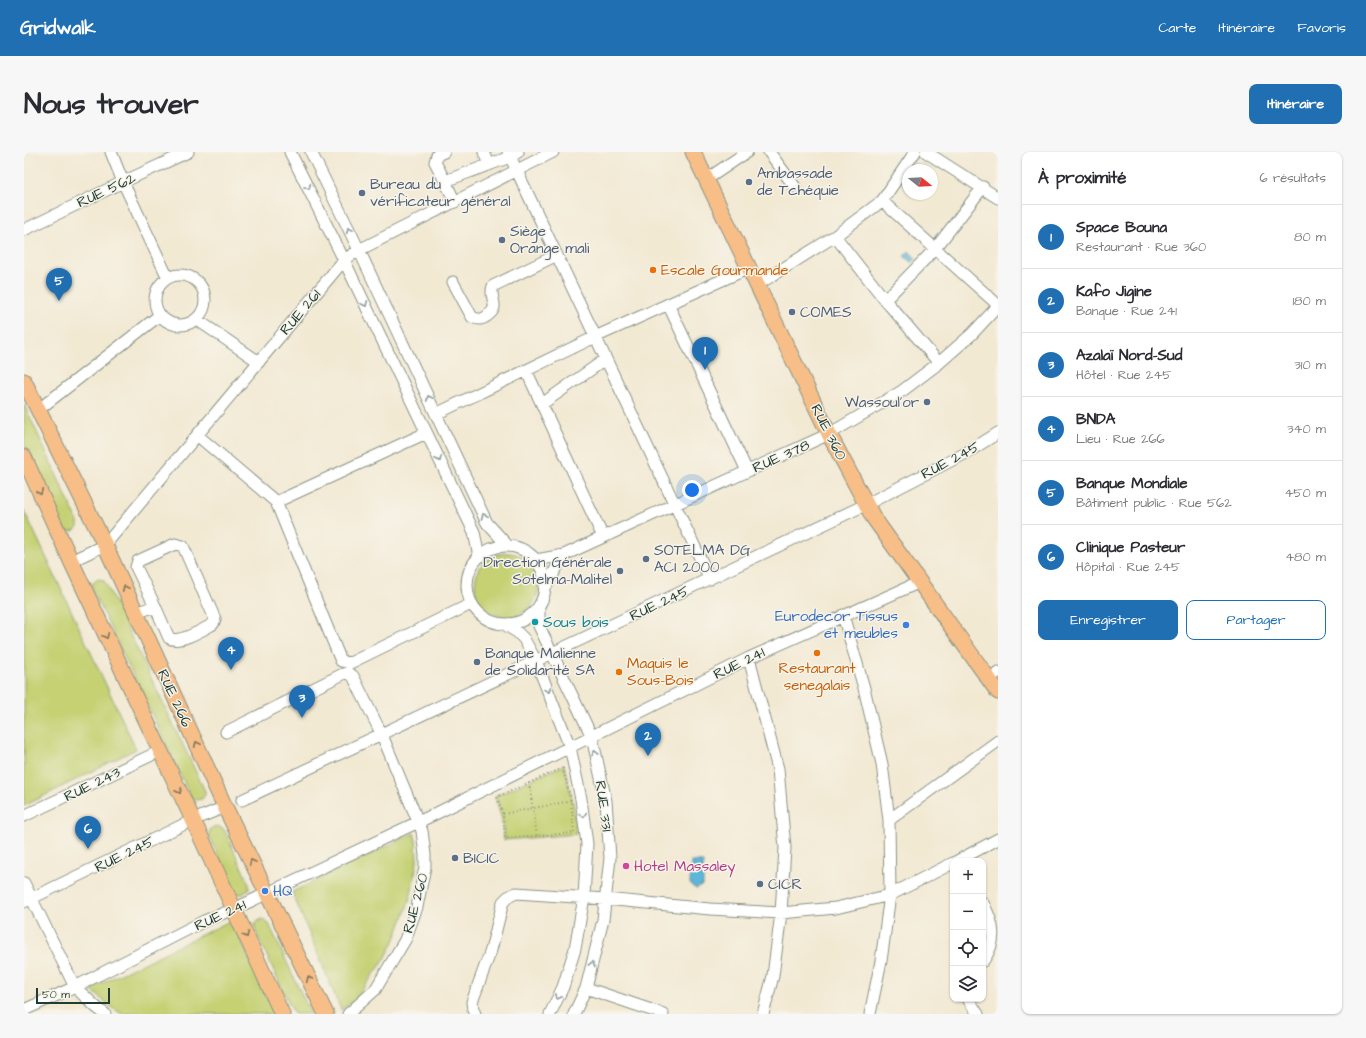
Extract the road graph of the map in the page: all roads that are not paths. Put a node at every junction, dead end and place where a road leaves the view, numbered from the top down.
1 (111, 152) edge
2 (188, 152) edge
3 (290, 152) edge
4 (311, 152) edge
5 (444, 152) edge
6 (484, 152) edge
7 (553, 152) edge
8 (693, 152) edge
9 (703, 152) edge
10 (747, 152) edge
11 (769, 152) edge
12 (915, 152) edge
13 (926, 152) edge
14 (512, 154) edge
15 (489, 164) junction
16 (516, 170) junction
17 (713, 175) junction
18 (445, 181) junction
19 (123, 182) junction
20 (794, 187) dead end
21 (983, 187) junction
22 (998, 198) edge
23 (882, 201) junction
24 (454, 202) junction
25 (24, 230) edge
26 (835, 236) junction
27 (935, 249) junction
28 (359, 250) junction
29 (556, 255) junction
30 (344, 260) junction
31 (748, 268) junction
32 (168, 278) junction
33 (454, 282) dead end
34 (760, 284) junction
35 (886, 300) junction
36 (668, 304) junction
37 (998, 306) edge
38 (160, 315) junction
39 (196, 319) junction
40 (595, 337) junction
41 (606, 359) junction
42 (259, 362) junction
43 (939, 363) junction
44 (526, 370) junction
45 (24, 381) edge
46 (542, 404) junction
47 (38, 410) junction
48 (436, 414) junction
49 (833, 432) junction
50 (426, 433) junction
51 (998, 433) edge
52 (197, 435) junction
53 (24, 457) edge
54 (747, 471) junction
55 (276, 502) junction
56 (871, 502) junction
57 (674, 504) junction
58 (602, 537) junction
59 (104, 545) junction
60 (508, 546) junction
61 (564, 554) junction
62 (479, 557) junction
63 (536, 560) junction
64 (71, 561) junction
65 (710, 579) junction
66 (920, 582) junction
67 (545, 589) junction
68 (471, 604) junction
69 (155, 606) junction
70 (539, 606) junction
71 (136, 613) junction
72 (843, 615) junction
73 (505, 624) junction
74 (553, 653) junction
75 (749, 658) junction
76 (536, 661) junction
77 (995, 675) edge
78 (998, 692) edge
79 (226, 732) dead end
80 (382, 735) junction
81 (592, 737) junction
82 (998, 740) edge
83 (570, 747) junction
84 (160, 751) junction
85 (242, 800) dead end
86 (226, 807) junction
87 (24, 816) edge
88 (193, 820) junction
89 (889, 820) junction
90 (417, 821) junction
91 (998, 839) edge
92 (963, 858) edge
93 (950, 865) edge
94 (24, 883) edge
95 (267, 893) junction
96 (890, 895) junction
97 (584, 897) junction
98 (605, 899) junction
99 (28, 900) edge
100 (234, 909) junction
101 (986, 909) edge
102 (782, 913) junction
103 (998, 954) edge
104 (986, 957) edge
105 (986, 960) edge
106 (74, 987) junction
107 (586, 988) junction
108 (970, 1002) edge
109 (24, 1010) edge
110 (105, 1014) edge
111 (282, 1014) edge
112 (326, 1014) edge
113 (348, 1014) edge
114 (475, 1014) edge
115 (550, 1014) edge
116 (574, 1014) edge
117 (663, 1014) edge
118 (763, 1014) edge
119 (870, 1014) edge
120 (978, 1014) edge

1 - 19 street
2 - 19 street, RUE 562
3 -> 30 street
28 -> 4 street
5 - 18 street
6 - 15 street
7 - 16 street, RUE 261
8 - 31 main road, RUE 360
9 - 17 main road
10 - 17 street
11 - 20 street
12 - 23 street
13 - 21 street
14 - 15 street
14 - 16 street
15 - 18 street
16 - 24 street, RUE 261
16 - 29 street
17 - 34 main road
18 - 24 street
19 - 25 street, RUE 562
19 - 32 street
21 - 22 street
21 - 27 street
23 - 26 street
23 - 27 street
24 - 28 street, RUE 261
26 - 34 street
26 - 35 street
27 - 35 street
27 - 37 street
28 - 30 street, RUE 261
48 -> 28 street
29 - 33 street
29 - 40 street
30 - 42 street, RUE 261
30 -> 50 street
31 - 34 main road, RUE 360
31 - 36 street
32 - 38 street
32 - 39 street
34 - 49 main road, RUE 360
35 - 43 street
36 - 40 street
36 - 54 street
37 - 43 street, RUE 378
38 - 39 street
38 - 47 street
39 - 42 street
40 - 41 street
40 - 44 street
41 - 46 street
41 - 57 street
42 - 52 street, RUE 261
43 - 49 street, RUE 378
44 - 46 street
44 - 48 street
45 - 47 main road, RUE 266
46 - 58 street
47 - 59 main road, RUE 266
60 -> 48 street
49 - 54 street, RUE 378
49 - 56 main road, RUE 360
50 - 55 street
50 -> 62 street
51 - 56 street, RUE 245
52 - 55 street
52 - 59 street, RUE 261
53 -> 64 main road
54 - 57 street, RUE 378
55 - 68 street
56 - 65 street, RUE 245
56 - 66 main road, RUE 360
56 - 77 main road
57 - 58 street, RUE 378
57 - 65 street
58 - 61 street, RUE 378
59 - 64 street
71 -> 59 main road, RUE 266
60 - 62 street
60 - 63 street
61 - 63 street, RUE 378
61 - 67 street
62 - 68 street
63 - 67 street
64 -> 84 main road
65 - 74 street, RUE 245
66 - 72 street, RUE 241
66 - 77 main road, RUE 360
67 - 70 street
68 - 73 street
69 - 69 street
69 - 71 street
70 - 73 street
70 - 74 street, RUE 331
86 -> 71 main road, RUE 266
72 - 75 street, RUE 241
72 - 89 street
73 - 76 street, RUE 331
74 - 76 street, RUE 245
74 - 81 street, RUE 331
75 - 81 street, RUE 241
75 - 102 street
76 - 80 street, RUE 245
76 -> 83 street, RUE 331
77 - 78 main road, RUE 360
79 - 80 street, RUE 260
80 - 85 street, RUE 245
80 - 90 street, RUE 260
81 - 83 street, RUE 241
98 -> 81 street, RUE 331
82 - 89 street
83 - 90 street, RUE 241
83 -> 97 street, RUE 331
84 - 87 street, RUE 243
84 -> 88 main road
86 - 88 street, RUE 245
95 -> 86 main road, RUE 266
88 - 99 street, RUE 245
88 - 100 main road
89 - 96 street
90 - 95 street, RUE 241
90 - 113 street, RUE 260
91 - 92 street
93 - 96 street
94 - 99 street
95 - 100 street, RUE 241
112 -> 95 main road, RUE 266
96 - 102 street
96 - 119 street
97 - 98 street
97 - 114 street
97 -> 115 street, RUE 331
98 - 102 street
107 -> 98 street, RUE 331
99 - 106 street
100 - 106 street, RUE 241
100 -> 111 main road
101 - 104 street
102 - 118 street
103 - 105 street
106 - 109 street, RUE 241
106 - 110 street
107 - 116 street, RUE 331
107 - 117 street
108 - 120 street

